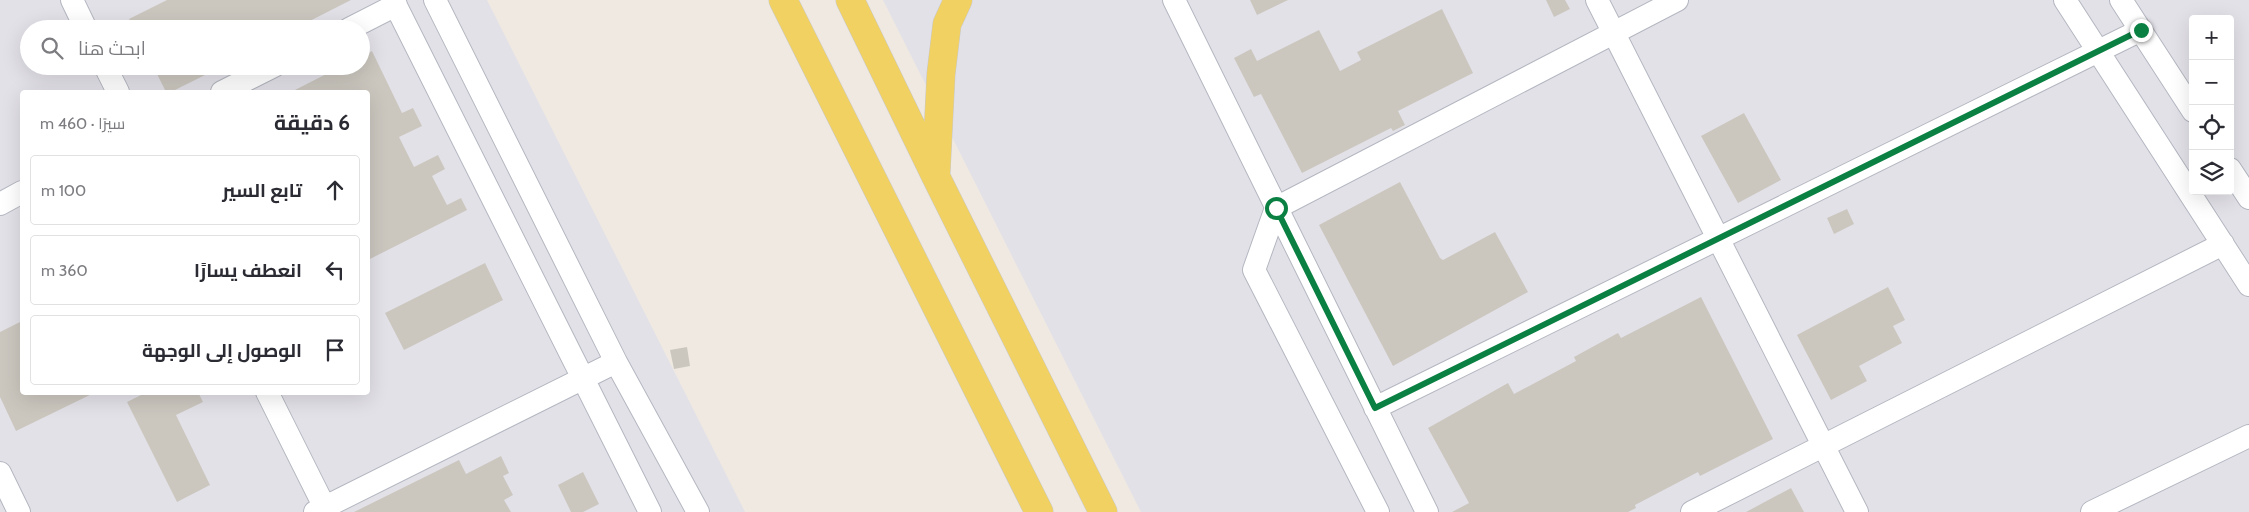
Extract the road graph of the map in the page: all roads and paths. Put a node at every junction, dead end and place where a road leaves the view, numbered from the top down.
1 (72, 0) edge
2 (435, 0) edge
3 (783, 0) edge
4 (850, 0) edge
5 (958, 0) edge
6 (1174, 0) edge
7 (1597, 0) edge
8 (1677, 0) edge
9 (2065, 0) edge
10 (2122, 0) edge
11 (395, 3) edge
12 (82, 20) edge
13 (365, 20) edge
14 (2141, 30) junction
15 (1614, 33) junction
16 (2098, 51) junction
17 (110, 75) edge
18 (256, 75) edge
19 (117, 90) edge
20 (226, 90) edge
21 (2189, 105) edge
22 (2234, 175) edge
23 (936, 177) junction
24 (20, 193) edge
25 (2249, 198) edge
26 (0, 204) edge
27 (1276, 208) junction
28 (1718, 239) junction
29 (2223, 244) junction
30 (2249, 285) edge
31 (616, 362) junction
32 (583, 378) junction
33 (268, 395) edge
34 (1375, 408) junction
35 (2249, 436) edge
36 (1824, 446) junction
37 (0, 474) edge
38 (322, 510) edge
39 (19, 512) edge
40 (650, 512) edge
41 (698, 512) edge
42 (1039, 512) edge
43 (1104, 512) edge
44 (1378, 512) edge
45 (1427, 512) edge
46 (1692, 512) edge
47 (1857, 512) edge
48 (2092, 512) edge

1 - 12 street
2 - 31 street
3 - 42 main road
4 - 23 main road
5 - 23 main road
6 - 27 street
7 - 15 street
8 - 15 street
9 - 16 street
10 - 14 street
11 - 13 street
11 - 32 street
14 - 16 street
14 - 21 street
15 - 27 street
15 - 28 street
16 - 28 street
16 - 29 street
17 - 19 street
18 - 20 street
22 - 25 street
23 - 43 main road
24 - 26 street
27 - 34 street
27 - 44 street
28 - 34 street
28 - 36 street
29 - 30 street
29 - 36 street
31 - 32 street
31 - 41 street
32 - 38 street
32 - 40 street
33 - 38 street
34 - 45 street
35 - 48 street
36 - 46 street
36 - 47 street
37 - 39 street

